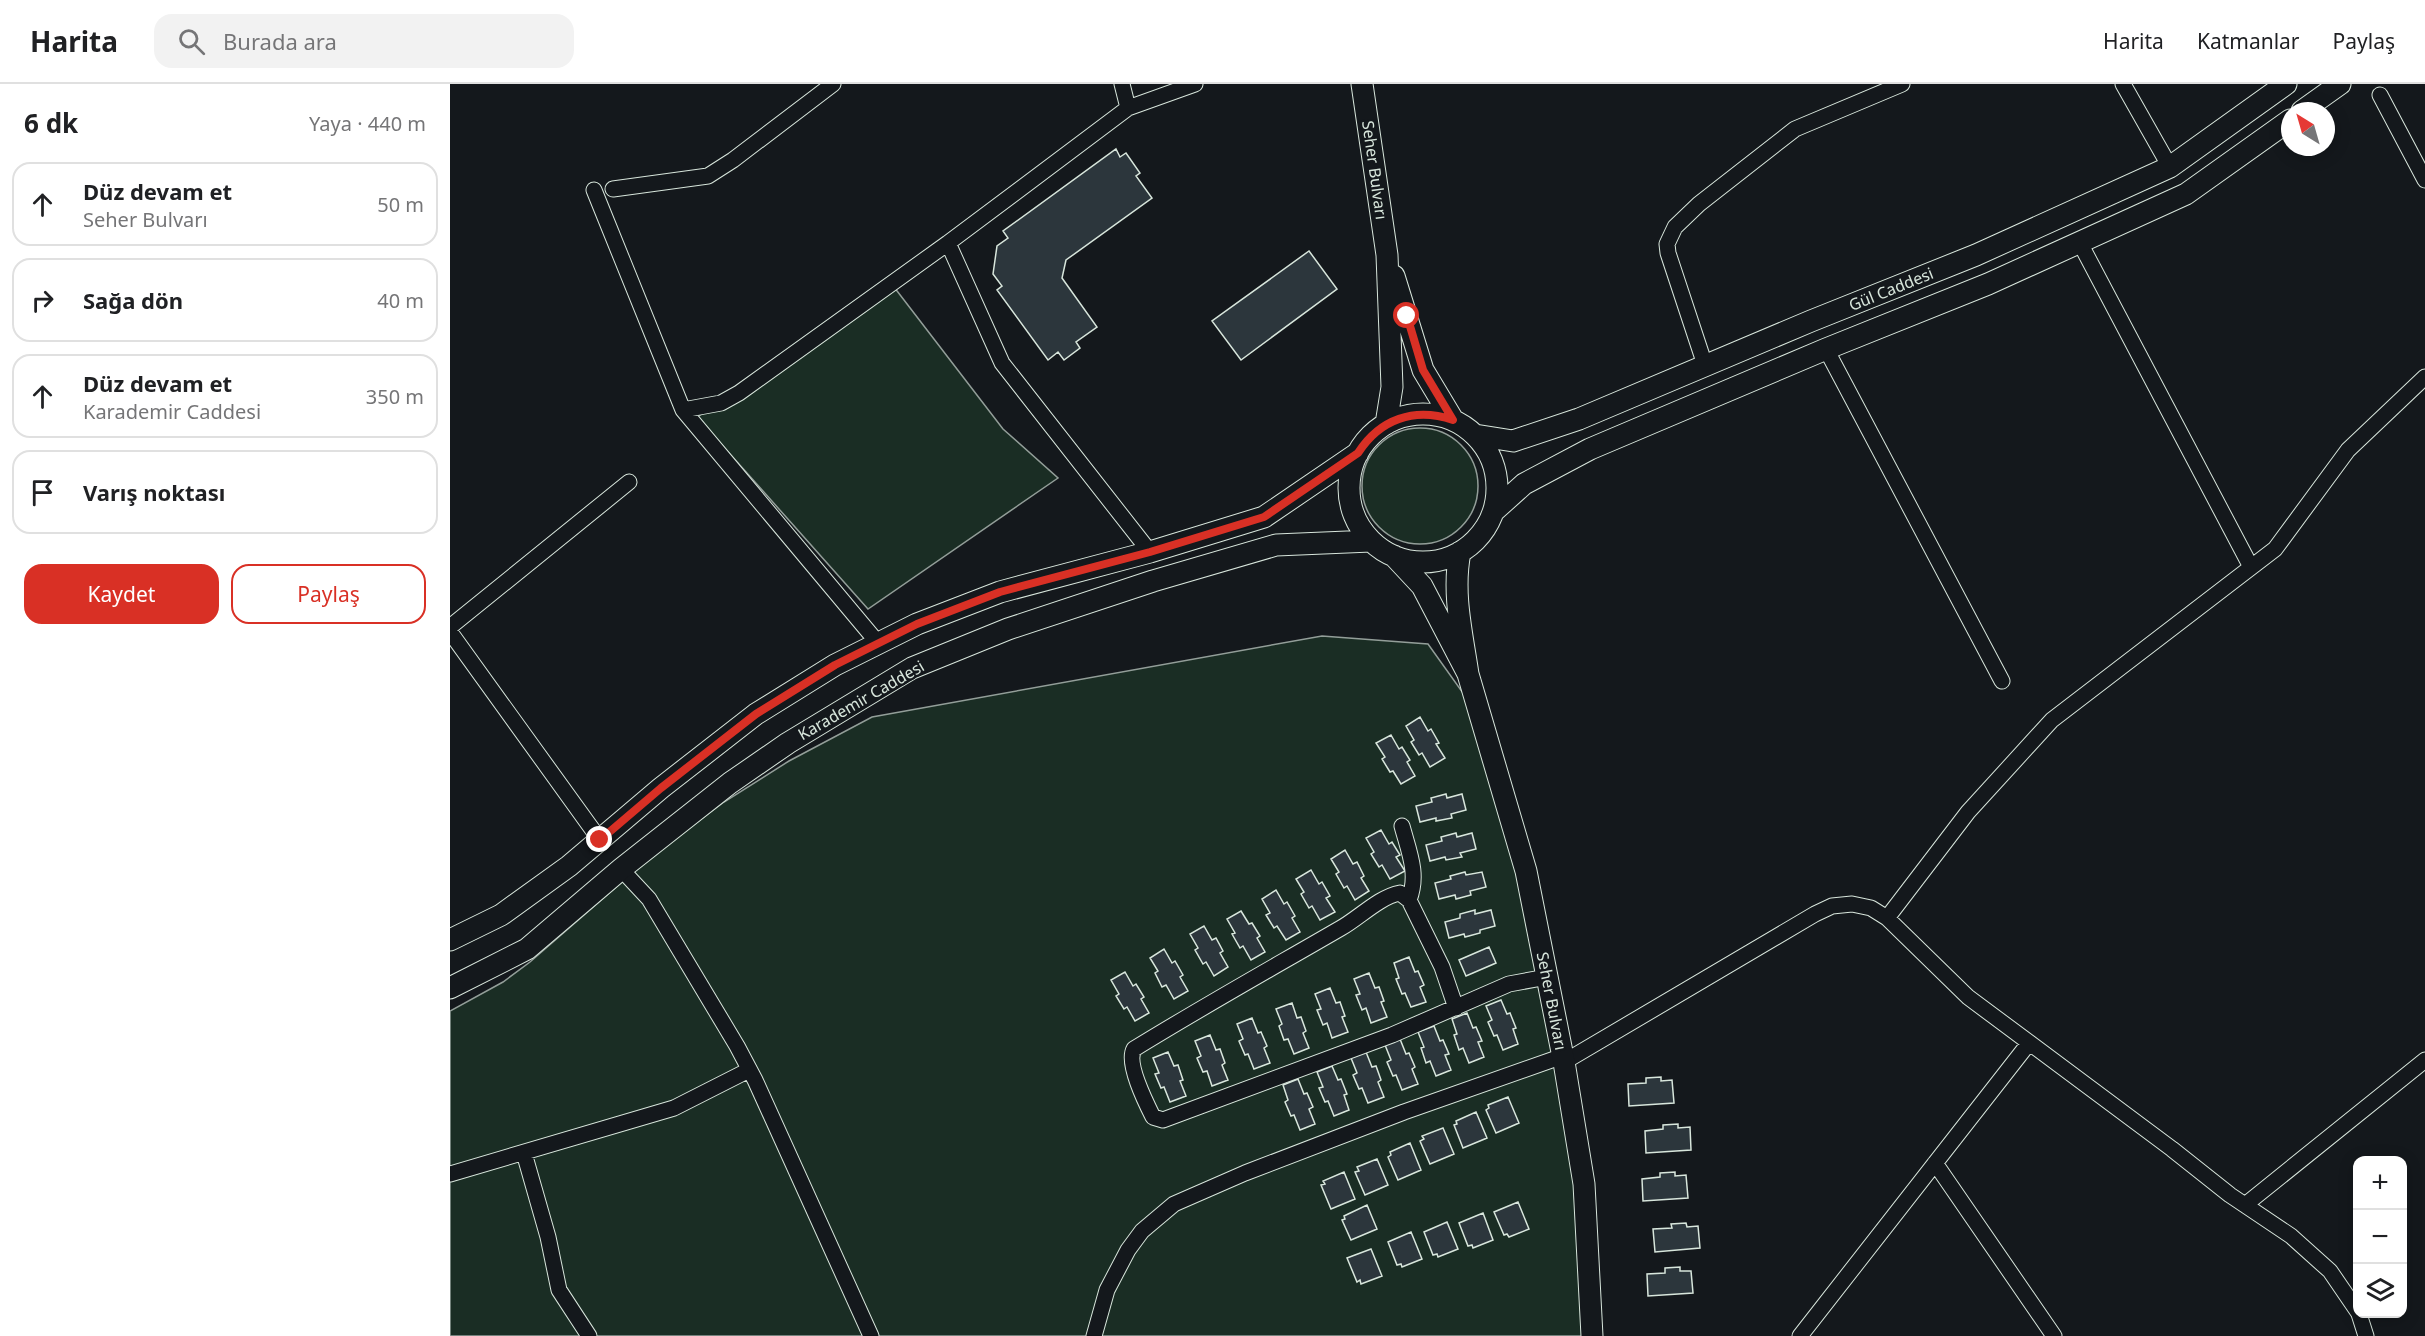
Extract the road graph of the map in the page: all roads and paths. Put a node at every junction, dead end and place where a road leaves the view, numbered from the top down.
1 (833, 84) edge
2 (1122, 84) edge
3 (1195, 84) edge
4 (1362, 84) edge
5 (1902, 84) edge
6 (2123, 84) edge
7 (2286, 84) edge
8 (2340, 84) edge
9 (2380, 95) dead end
10 (2315, 102) edge
11 (1128, 108) junction
12 (2281, 126) edge
13 (2170, 166) junction
14 (2425, 180) edge
15 (613, 189) dead end
16 (594, 190) dead end
17 (948, 243) junction
18 (2080, 243) junction
19 (1387, 255) junction
20 (1826, 349) junction
21 (1705, 366) junction
22 (2425, 377) edge
23 (683, 410) junction
24 (1453, 420) junction
25 (1386, 424) junction
26 (1475, 435) junction
27 (1358, 453) junction
28 (629, 482) dead end
29 (1494, 511) junction
30 (1371, 541) junction
31 (1150, 552) junction
32 (1460, 552) junction
33 (1394, 556) junction
34 (2251, 567) junction
35 (450, 630) edge
36 (878, 643) junction
37 (1468, 674) junction
38 (2002, 681) dead end
39 (1402, 826) dead end
40 (600, 840) junction
41 (621, 869) junction
42 (1409, 900) junction
43 (1887, 918) junction
44 (450, 940) edge
45 (1547, 976) junction
46 (450, 988) edge
47 (1456, 1008) junction
48 (2029, 1043) junction
49 (1563, 1059) junction
50 (2425, 1060) edge
51 (750, 1070) junction
52 (524, 1153) junction
53 (1935, 1163) junction
54 (450, 1174) edge
55 (2245, 1204) junction
56 (2353, 1306) edge
57 (2360, 1318) edge
58 (589, 1336) edge
59 (871, 1336) edge
60 (1094, 1336) edge
61 (1592, 1336) edge
62 (1800, 1336) edge
63 (2054, 1336) edge
64 (2366, 1336) edge

1 - 15 street
2 - 11 street
3 - 11 street
4 - 19 street, Seher Bulvarı
5 - 21 street
6 - 13 street
7 - 13 street, Gül Caddesi
8 - 10 street
9 - 14 street
11 - 17 street
12 - 18 street, Gül Caddesi
13 - 21 street, Gül Caddesi
16 - 23 street
17 - 23 street
17 - 31 street
18 - 20 street, Gül Caddesi
18 - 34 street
19 - 24 street, Seher Bulvarı
19 - 25 street, Seher Bulvarı
20 - 29 street, Gül Caddesi
20 - 38 street
21 - 26 street, Gül Caddesi
22 - 34 street
23 - 36 street
24 - 25 street
24 - 26 street
25 - 27 street
26 - 29 street
27 - 30 street
27 - 31 street
28 - 35 street
29 - 32 street
30 - 33 street
30 - 41 street, Karademir Caddesi
31 - 36 street
32 - 33 street
32 - 37 street, Seher Bulvarı
33 - 37 street, Seher Bulvarı
34 - 43 street
35 - 40 street
36 - 40 street
37 - 45 street, Seher Bulvarı
39 - 42 street
40 - 44 street
41 - 46 street, Karademir Caddesi
41 - 51 street
42 - 47 street
42 - 47 street
43 - 48 street
43 - 49 street
45 - 47 street
45 - 49 street, Seher Bulvarı
48 - 53 street
48 - 55 street
49 - 60 street
49 - 61 street, Seher Bulvarı
50 - 55 street
51 - 52 street
51 - 59 street
52 - 54 street
52 - 58 street
53 - 62 street
53 - 63 street
55 - 56 street
57 - 64 street

